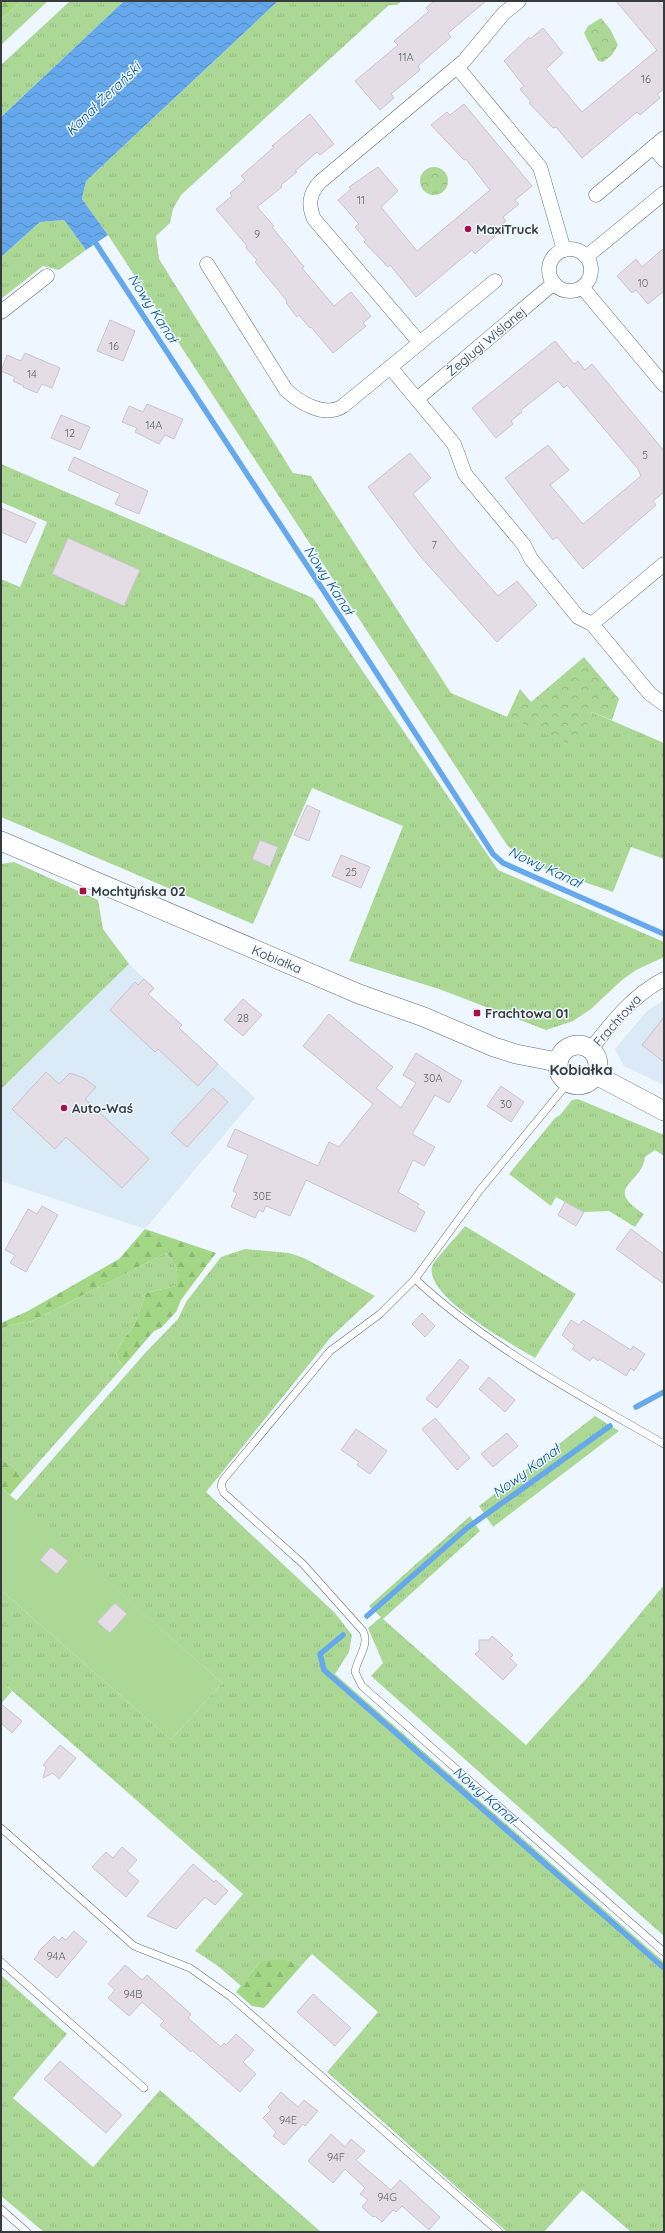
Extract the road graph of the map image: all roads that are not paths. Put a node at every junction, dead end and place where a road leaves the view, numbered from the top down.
1 (519, 1) edge
2 (457, 67) junction
3 (664, 138) edge
4 (653, 147) junction
5 (664, 160) edge
6 (664, 193) edge
7 (596, 195) dead end
8 (564, 250) junction
9 (586, 257) junction
10 (206, 264) dead end
11 (47, 276) dead end
12 (495, 281) dead end
13 (554, 283) junction
14 (582, 287) junction
15 (1, 312) edge
16 (420, 343) junction
17 (390, 367) junction
18 (664, 385) edge
19 (417, 399) junction
20 (664, 564) edge
21 (592, 624) junction
22 (664, 704) edge
23 (1, 841) edge
24 (664, 979) edge
25 (591, 1049) junction
26 (558, 1062) junction
27 (596, 1075) junction
28 (568, 1083) junction
29 (664, 1111) edge
30 (415, 1279) junction
31 (664, 1444) edge
32 (1, 1828) edge
33 (664, 1952) edge
34 (1, 1962) edge
35 (144, 2088) dead end
36 (1, 2209) edge
37 (27, 2232) edge
38 (499, 2232) edge

1 - 2 street
2 - 8 street
2 - 16 street
3 - 4 street
4 - 5 street
4 - 7 street
6 - 9 street
8 - 9 street
8 - 13 street
9 - 14 street
10 - 17 street
11 - 15 street
12 - 16 street
13 - 14 street
13 - 19 street, Żeglugi Wiślanej
14 - 18 street
16 - 17 street
17 - 19 street
19 - 21 street
20 - 21 street
21 - 22 street
23 - 26 street, Kobiałka
24 - 25 street, Frachtowa
25 - 26 street
25 - 27 street
26 - 28 street
27 - 28 street
27 - 29 street
28 - 30 lane
30 - 31 lane
30 - 33 lane
32 - 38 lane
34 - 35 lane
36 - 37 lane

